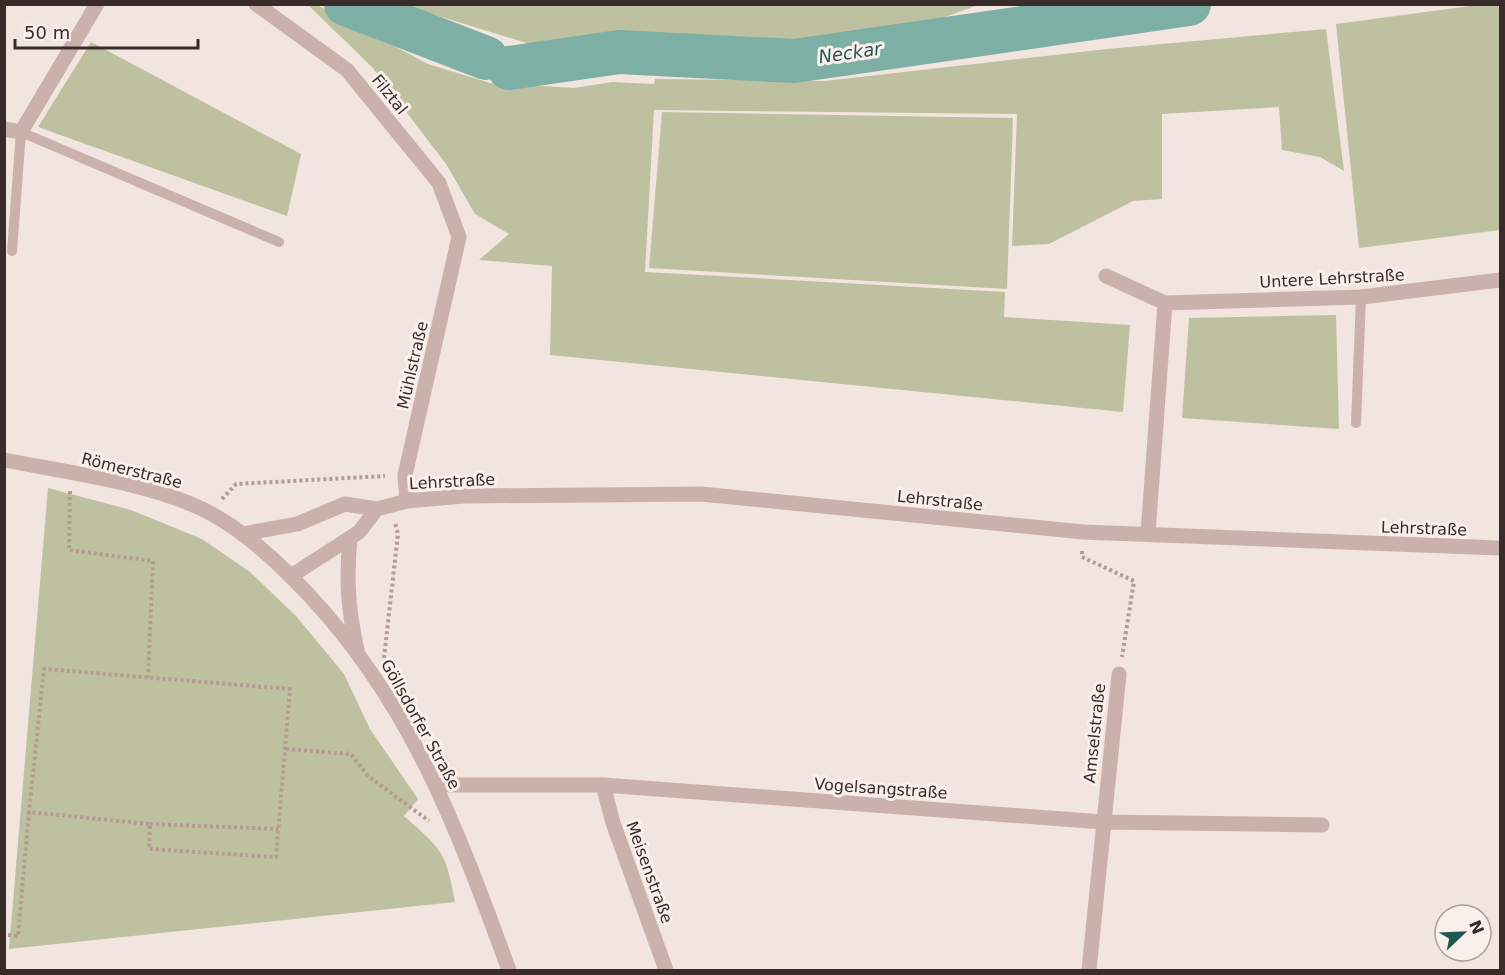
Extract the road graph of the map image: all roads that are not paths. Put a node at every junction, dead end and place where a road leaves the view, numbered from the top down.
1 (97, 4) edge
2 (255, 4) edge
3 (4, 129) edge
4 (21, 132) junction
5 (459, 237) joint
6 (279, 242) dead end
7 (12, 251) dead end
8 (1106, 276) dead end
9 (1500, 280) edge
10 (1361, 297) junction
11 (1165, 303) junction
12 (1356, 423) dead end
13 (4, 460) edge
14 (407, 501) junction
15 (383, 507) junction
16 (1148, 533) junction
17 (243, 534) junction
18 (351, 538) junction
19 (1500, 548) edge
20 (291, 576) junction
21 (357, 650) junction
22 (1119, 674) road end
23 (603, 785) junction
24 (437, 786) junction
25 (1103, 822) junction
26 (1322, 825) dead end
27 (509, 970) edge
28 (666, 970) edge
29 (1089, 970) edge

1 - 4 street
2 - 5 street, Filztal
3 - 4 street
4 - 6 lane
4 - 7 lane
5 - 14 street, Mühlstraße
8 - 11 street, Untere Lehrstraße
9 - 10 street, Untere Lehrstraße
10 - 11 street, Untere Lehrstraße
10 - 12 lane
11 - 16 street
13 - 17 street, Römerstraße
14 - 15 street, Lehrstraße
14 - 16 street, Lehrstraße
15 - 17 street, Lehrstraße
15 - 18 street
16 - 19 street, Lehrstraße
17 - 20 street, Göllsdorfer Straße
18 - 20 street
18 - 21 street
20 - 21 street, Göllsdorfer Straße
21 - 24 street, Göllsdorfer Straße
22 - 25 street, Amselstraße
23 - 24 street, Vogelsangstraße
23 - 25 street, Vogelsangstraße
23 - 28 street, Meisenstraße
24 - 27 street, Göllsdorfer Straße
25 - 26 street, Vogelsangstraße
25 - 29 street, Amselstraße

